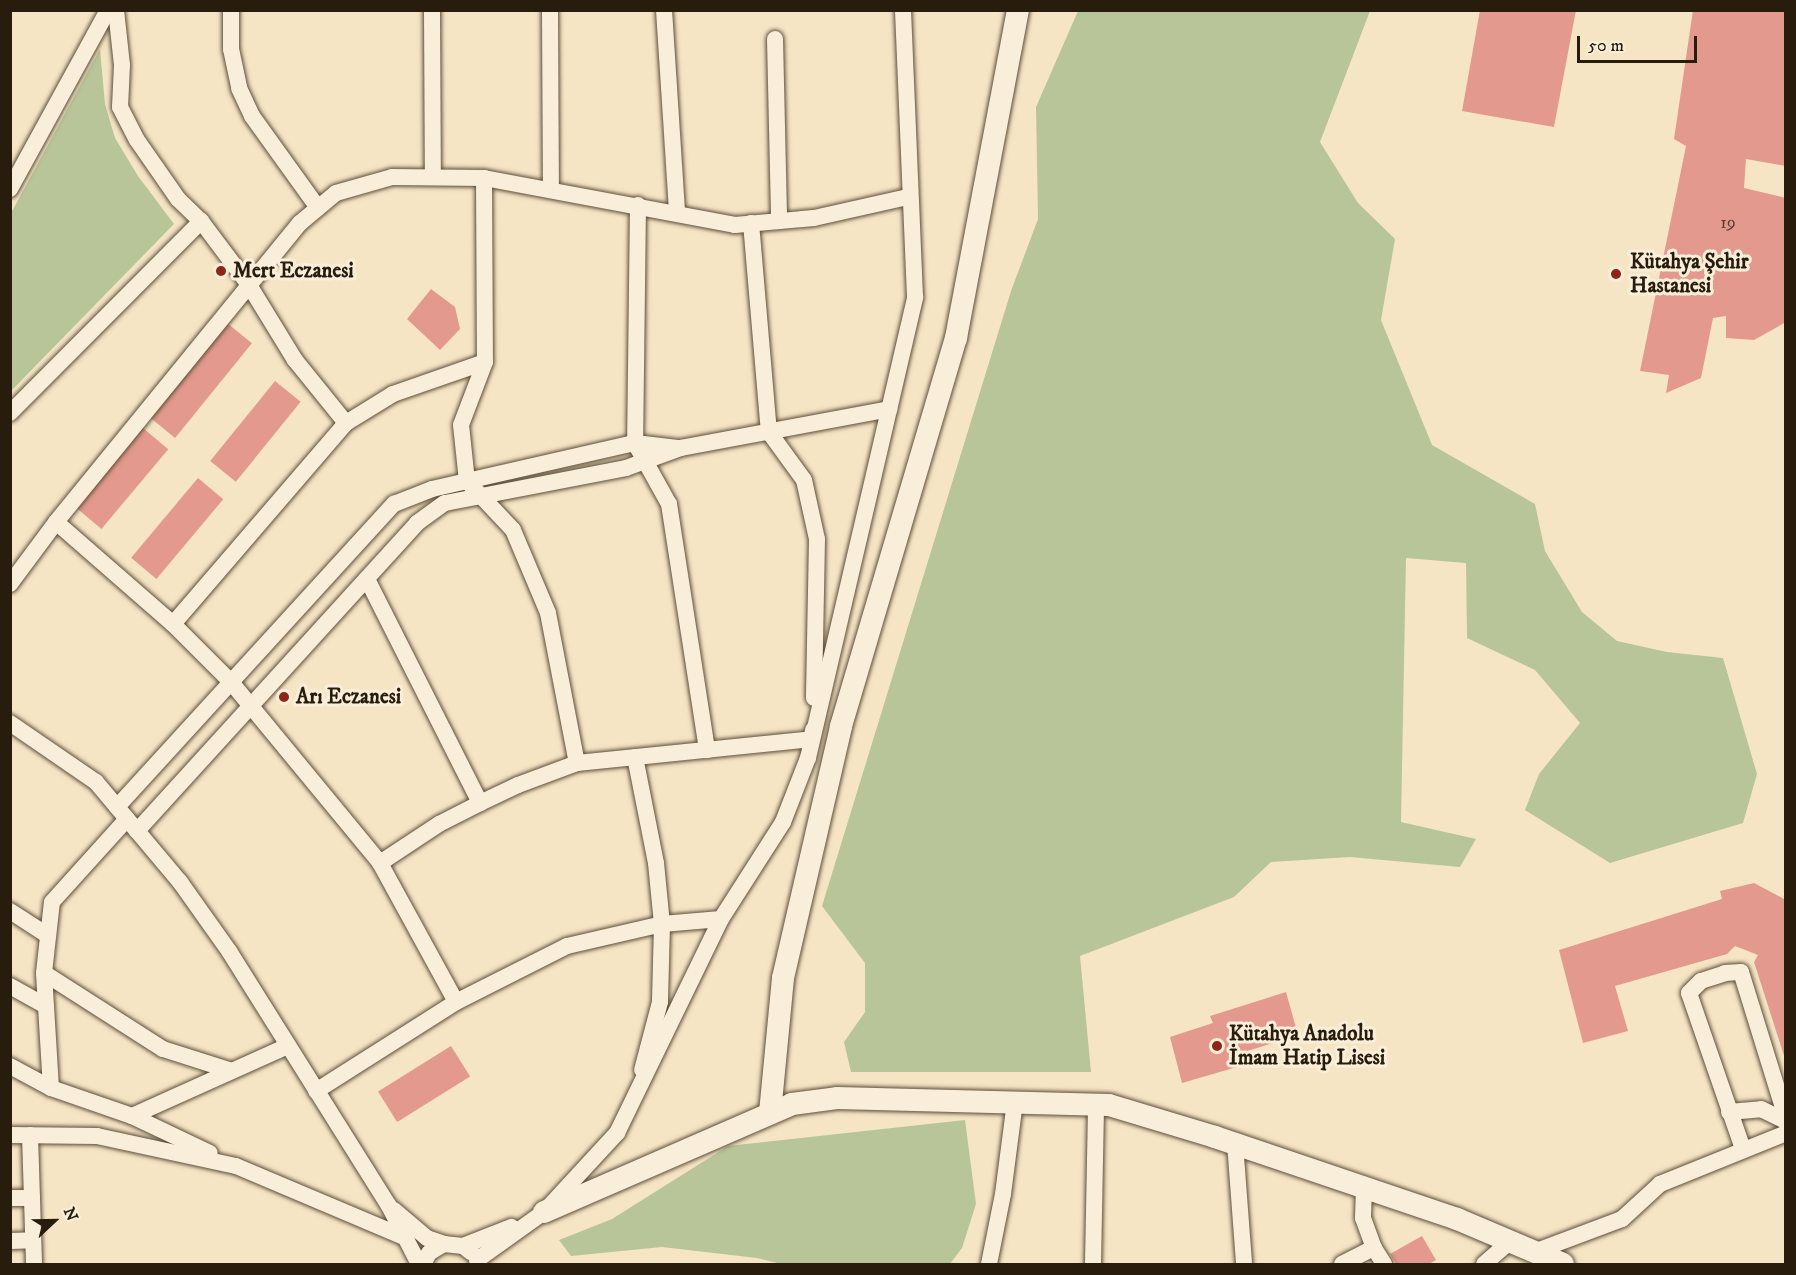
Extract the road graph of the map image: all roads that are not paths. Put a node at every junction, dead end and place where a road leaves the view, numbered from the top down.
1 (108, 10) edge
2 (116, 10) edge
3 (231, 10) edge
4 (432, 10) edge
5 (550, 10) edge
6 (664, 10) edge
7 (903, 10) edge
8 (1017, 10) edge
9 (775, 39) dead end
10 (433, 177) junction
11 (484, 178) junction
12 (10, 189) edge
13 (551, 190) junction
14 (909, 197) junction
15 (638, 205) junction
16 (318, 208) junction
17 (676, 213) junction
18 (201, 221) junction
19 (779, 221) junction
20 (751, 223) junction
21 (249, 285) junction
22 (485, 362) junction
23 (888, 409) junction
24 (10, 413) edge
25 (346, 423) junction
26 (769, 432) junction
27 (635, 443) junction
28 (681, 448) junction
29 (645, 461) junction
30 (467, 481) junction
31 (480, 497) junction
32 (56, 522) junction
33 (367, 579) junction
34 (10, 584) edge
35 (173, 624) junction
36 (231, 682) junction
37 (252, 707) junction
38 (11, 723) edge
39 (812, 739) junction
40 (707, 750) junction
41 (635, 757) junction
42 (577, 763) junction
43 (480, 804) junction
44 (127, 819) junction
45 (380, 863) junction
46 (10, 910) edge
47 (721, 919) junction
48 (662, 924) junction
49 (47, 935) junction
50 (44, 973) junction
51 (10, 986) edge
52 (456, 1002) junction
53 (46, 1006) junction
54 (288, 1046) junction
55 (10, 1066) edge
56 (232, 1071) junction
57 (51, 1088) junction
58 (639, 1090) junction
59 (316, 1091) junction
60 (1016, 1102) junction
61 (1096, 1104) junction
62 (1729, 1112) junction
63 (770, 1113) junction
64 (132, 1116) junction
65 (1785, 1119) edge
66 (1785, 1133) edge
67 (10, 1135) edge
68 (30, 1135) junction
69 (1235, 1143) junction
70 (1743, 1149) junction
71 (236, 1166) junction
72 (1364, 1188) junction
73 (10, 1198) edge
74 (32, 1198) junction
75 (389, 1206) junction
76 (544, 1212) junction
77 (404, 1237) junction
78 (33, 1240) junction
79 (10, 1241) edge
80 (1509, 1242) junction
81 (444, 1244) junction
82 (463, 1246) junction
83 (1374, 1248) junction
84 (1547, 1260) edge
85 (477, 1262) edge
86 (34, 1264) edge
87 (421, 1264) edge
88 (989, 1264) edge
89 (1093, 1264) edge
90 (1244, 1264) edge
91 (1342, 1264) edge
92 (1384, 1264) edge
93 (1484, 1264) edge

1 - 12 street
2 - 18 street
3 - 16 street
4 - 10 street
5 - 13 street
6 - 17 street
7 - 14 street
8 - 63 street
9 - 19 street
10 - 11 street
10 - 16 street
11 - 13 street
11 - 22 street
13 - 15 street
14 - 19 street
14 - 23 street
15 - 17 street
15 - 27 street
16 - 21 street
17 - 20 street
18 - 21 street
18 - 24 street
19 - 20 street
20 - 26 street
21 - 25 street
21 - 32 street
22 - 25 street
22 - 30 street
23 - 26 street
23 - 39 street
25 - 35 street
26 - 28 street
26 - 39 street
27 - 28 street
27 - 29 street
27 - 30 street
28 - 29 street
29 - 31 street
29 - 40 street
30 - 31 street
30 - 36 street
31 - 33 street
31 - 42 street
32 - 34 street
32 - 35 street
33 - 37 street
33 - 43 street
35 - 36 street
36 - 37 street
36 - 44 street
37 - 44 street
37 - 45 street
38 - 44 street
39 - 40 street
39 - 47 street
40 - 41 street
41 - 42 street
41 - 48 street
42 - 43 street
43 - 45 street
44 - 49 street
44 - 54 street
45 - 52 street
46 - 49 street
47 - 48 street
47 - 58 street
48 - 52 street
48 - 58 street
49 - 50 street
50 - 53 street
50 - 56 street
51 - 53 street
52 - 59 street
53 - 57 street
54 - 56 street
54 - 59 street
55 - 57 street
56 - 64 street
57 - 64 street
58 - 76 street
59 - 75 street
60 - 61 street
60 - 63 street
60 - 88 street
61 - 69 street
61 - 89 street
62 - 65 street
62 - 65 street
62 - 70 street
63 - 76 street
64 - 71 street
66 - 70 street
67 - 68 street
68 - 71 street
68 - 74 street
69 - 72 street
69 - 90 street
70 - 84 street
71 - 77 street
72 - 80 street
72 - 83 street
73 - 74 street
74 - 78 street
75 - 77 street
75 - 81 street
76 - 82 street
76 - 85 street
77 - 87 street
78 - 79 street
78 - 86 street
80 - 84 street
80 - 93 street
81 - 82 street
81 - 87 street
82 - 85 street
83 - 91 street
83 - 92 street

